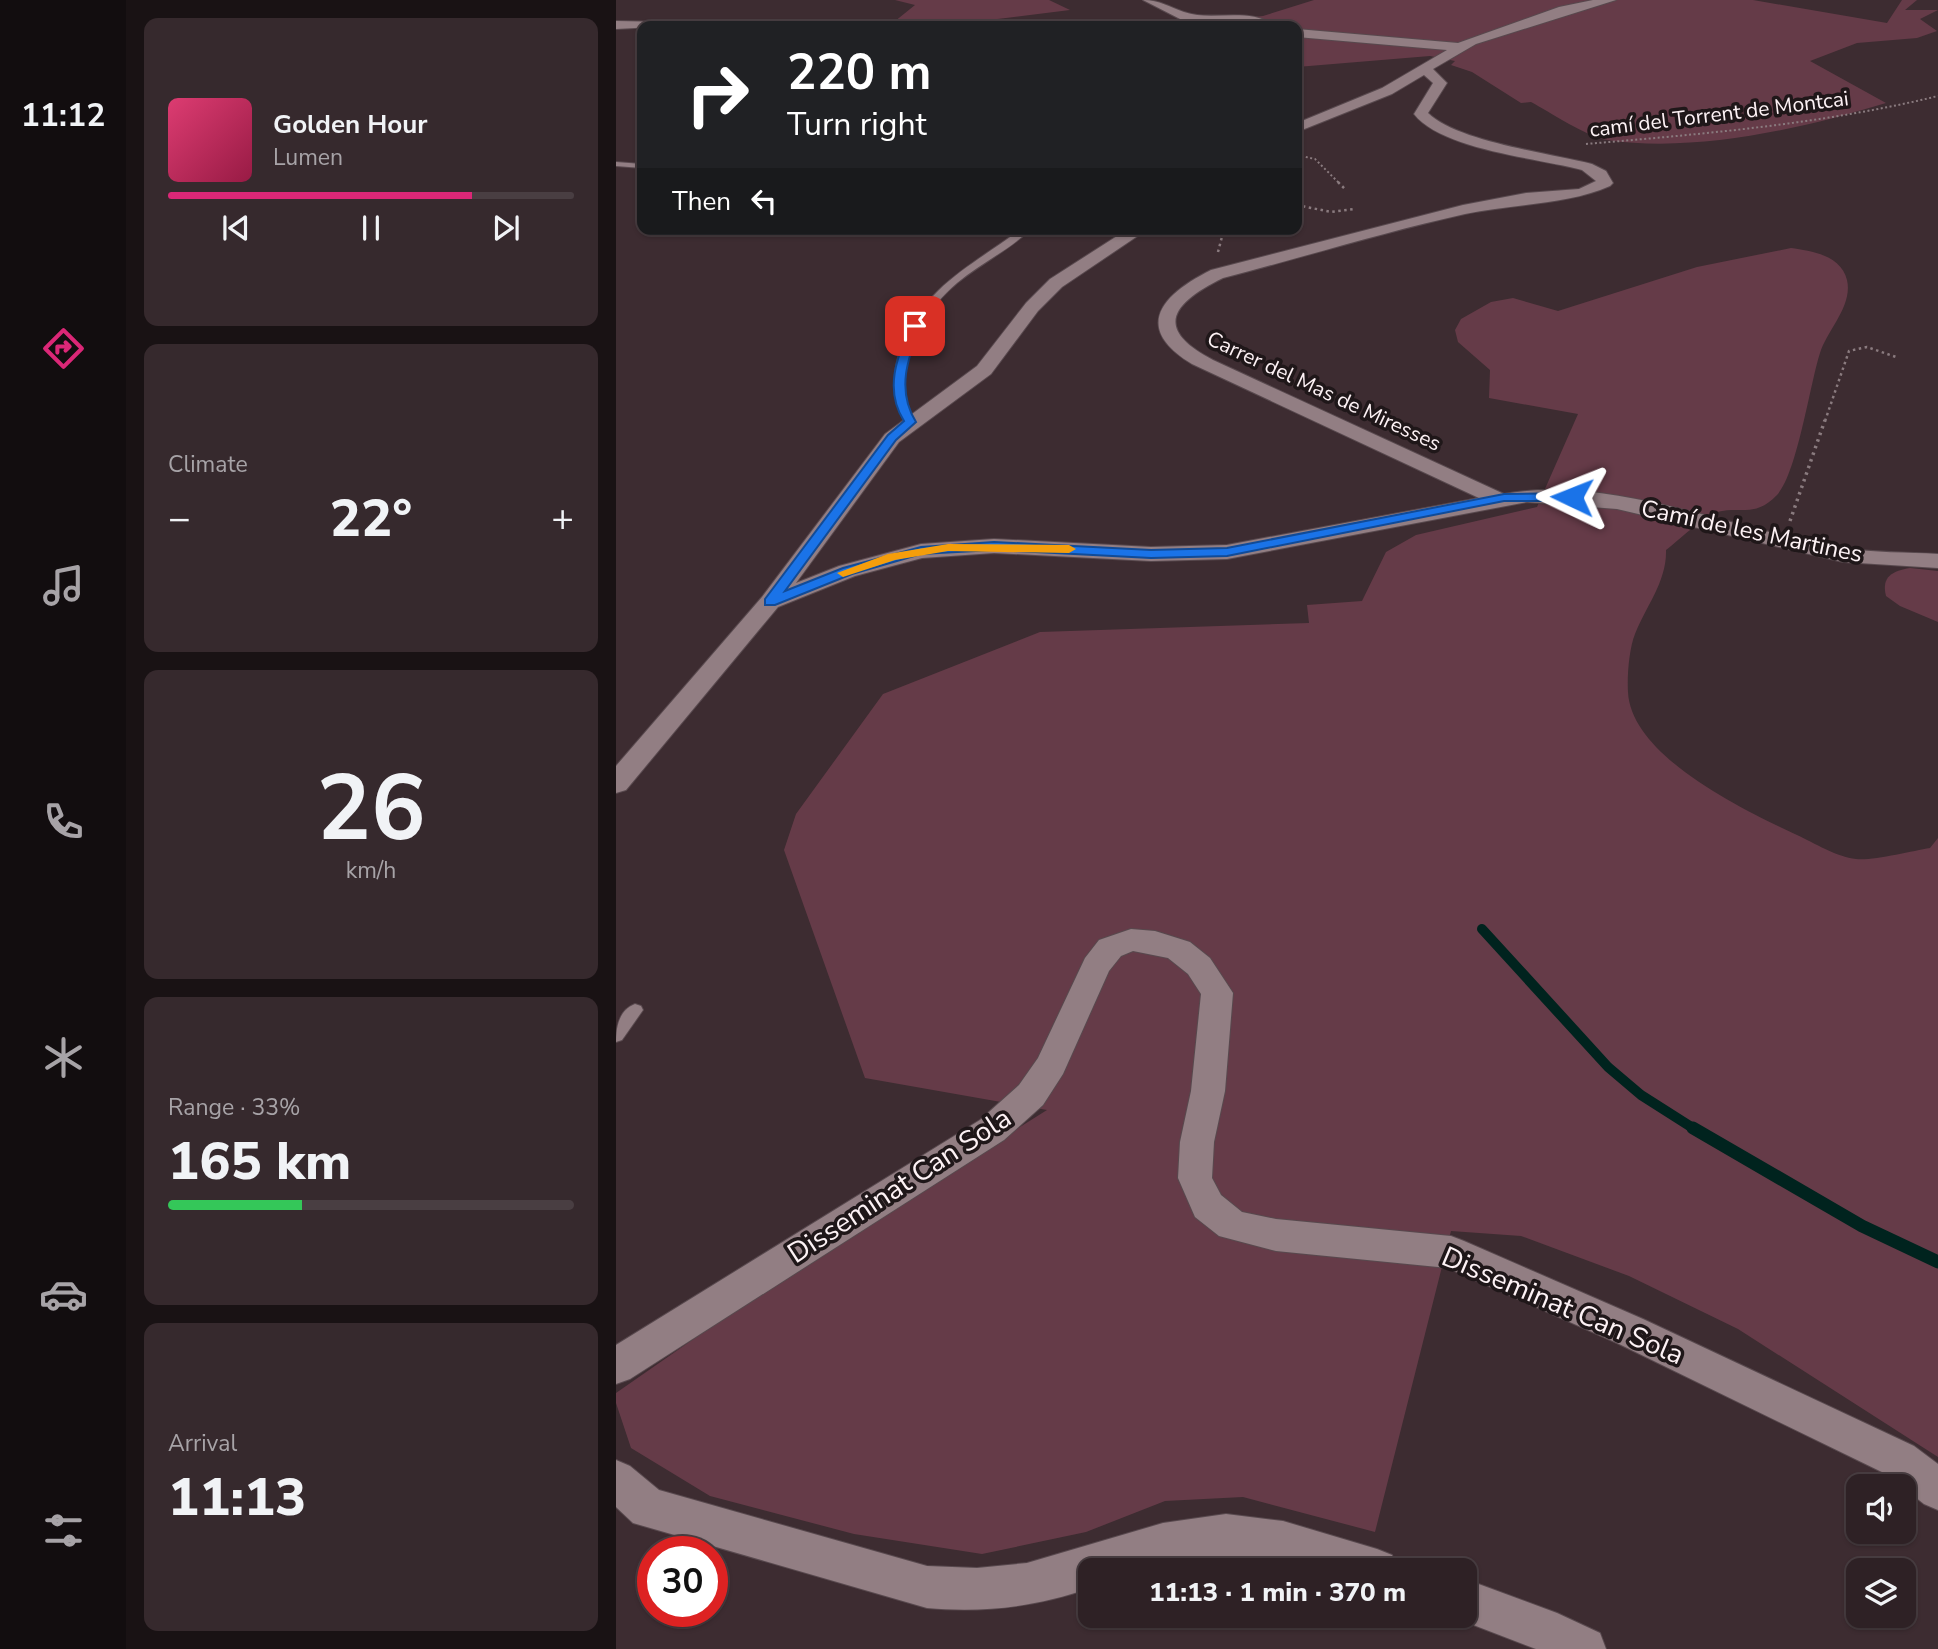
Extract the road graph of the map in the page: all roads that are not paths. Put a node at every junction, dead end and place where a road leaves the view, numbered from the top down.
1 (1149, 0) edge
2 (1610, 0) edge
3 (1184, 17) junction
4 (1171, 21) edge
5 (1250, 21) edge
6 (616, 24) edge
7 (637, 25) edge
8 (1302, 33) edge
9 (1459, 47) junction
10 (1430, 65) junction
11 (1302, 126) edge
12 (616, 164) edge
13 (637, 166) edge
14 (1019, 235) edge
15 (1131, 235) edge
16 (910, 422) junction
17 (1497, 499) junction
18 (1938, 561) edge
19 (770, 602) junction
20 (616, 784) edge
21 (635, 1010) dead end
22 (616, 1036) edge
23 (616, 1366) edge
24 (616, 1480) edge
25 (1938, 1490) edge
26 (1122, 1558) edge
27 (1337, 1558) edge
28 (1078, 1572) edge
29 (1477, 1605) edge
30 (1584, 1649) edge

1 - 3 street
2 - 9 street
3 - 4 street
3 - 5 street
6 - 7 street
8 - 9 street
9 - 10 street
10 - 11 street
10 - 17 street, Carrer del Mas de Miresses
12 - 13 lane
14 - 16 lane
15 - 16 street
16 - 19 street
17 - 18 street, Camí de les Martines
17 - 19 street, Camí de les Martines
19 - 20 street, Camí de les Martines
21 - 22 lane
23 - 25 street, Disseminat Can Sola
24 - 28 street
26 - 27 street
29 - 30 street

